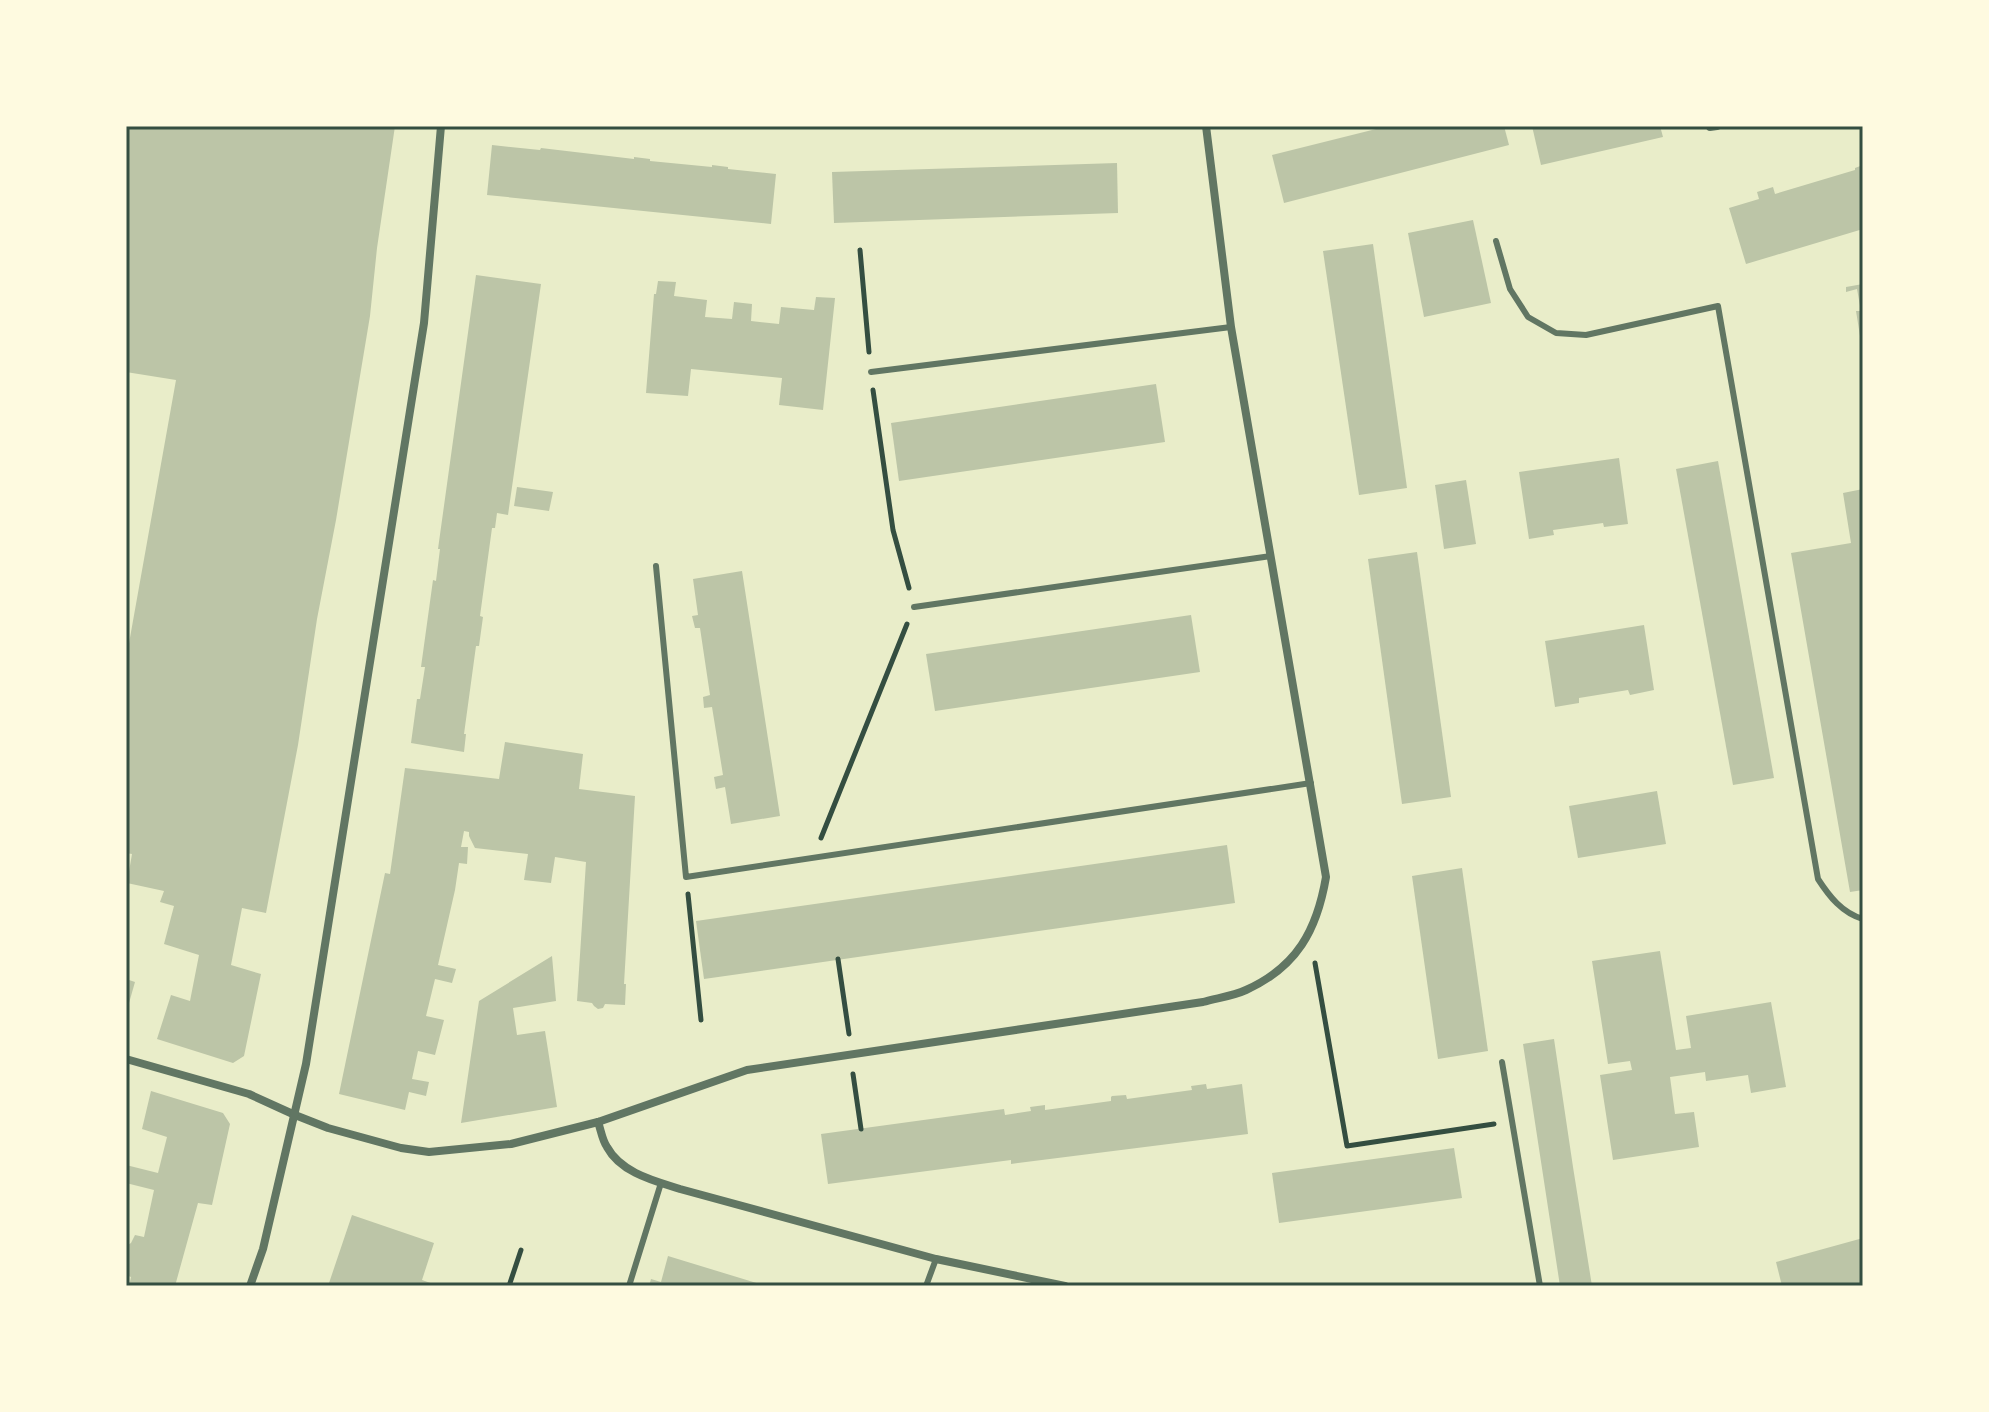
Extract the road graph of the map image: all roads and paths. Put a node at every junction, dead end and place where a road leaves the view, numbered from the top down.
1 (441, 126) edge
2 (1206, 126) edge
3 (1496, 241) dead end
4 (860, 250) dead end
5 (1231, 327) junction
6 (871, 372) junction
7 (1271, 556) junction
8 (656, 566) dead end
9 (914, 607) junction
10 (1311, 783) junction
11 (813, 857) junction
12 (686, 877) junction
13 (1863, 919) edge
14 (1310, 933) junction
15 (838, 959) dead end
16 (701, 1020) dead end
17 (850, 1035) dead end
18 (126, 1059) edge
19 (1502, 1062) dead end
20 (852, 1065) dead end
21 (295, 1115) junction
22 (1511, 1121) junction
23 (598, 1122) junction
24 (861, 1129) dead end
25 (661, 1183) junction
26 (521, 1250) dead end
27 (936, 1259) junction
28 (250, 1286) edge
29 (509, 1286) edge
30 (629, 1286) edge
31 (926, 1286) edge
32 (1065, 1286) edge
33 (1540, 1286) edge

1 - 21 street
2 - 5 street
3 - 13 lane
4 - 6 path
5 - 6 lane
5 - 7 street
6 - 9 path
7 - 9 lane
7 - 10 street
8 - 12 lane
9 - 11 path
10 - 11 lane
10 - 14 street
11 - 12 lane
12 - 16 path
14 - 22 path
14 - 23 street
15 - 17 path
18 - 21 street
19 - 22 lane
20 - 24 path
21 - 23 street
21 - 28 street
22 - 33 lane
23 - 25 street
25 - 27 street
25 - 30 lane
26 - 29 path
27 - 31 lane
27 - 32 street

